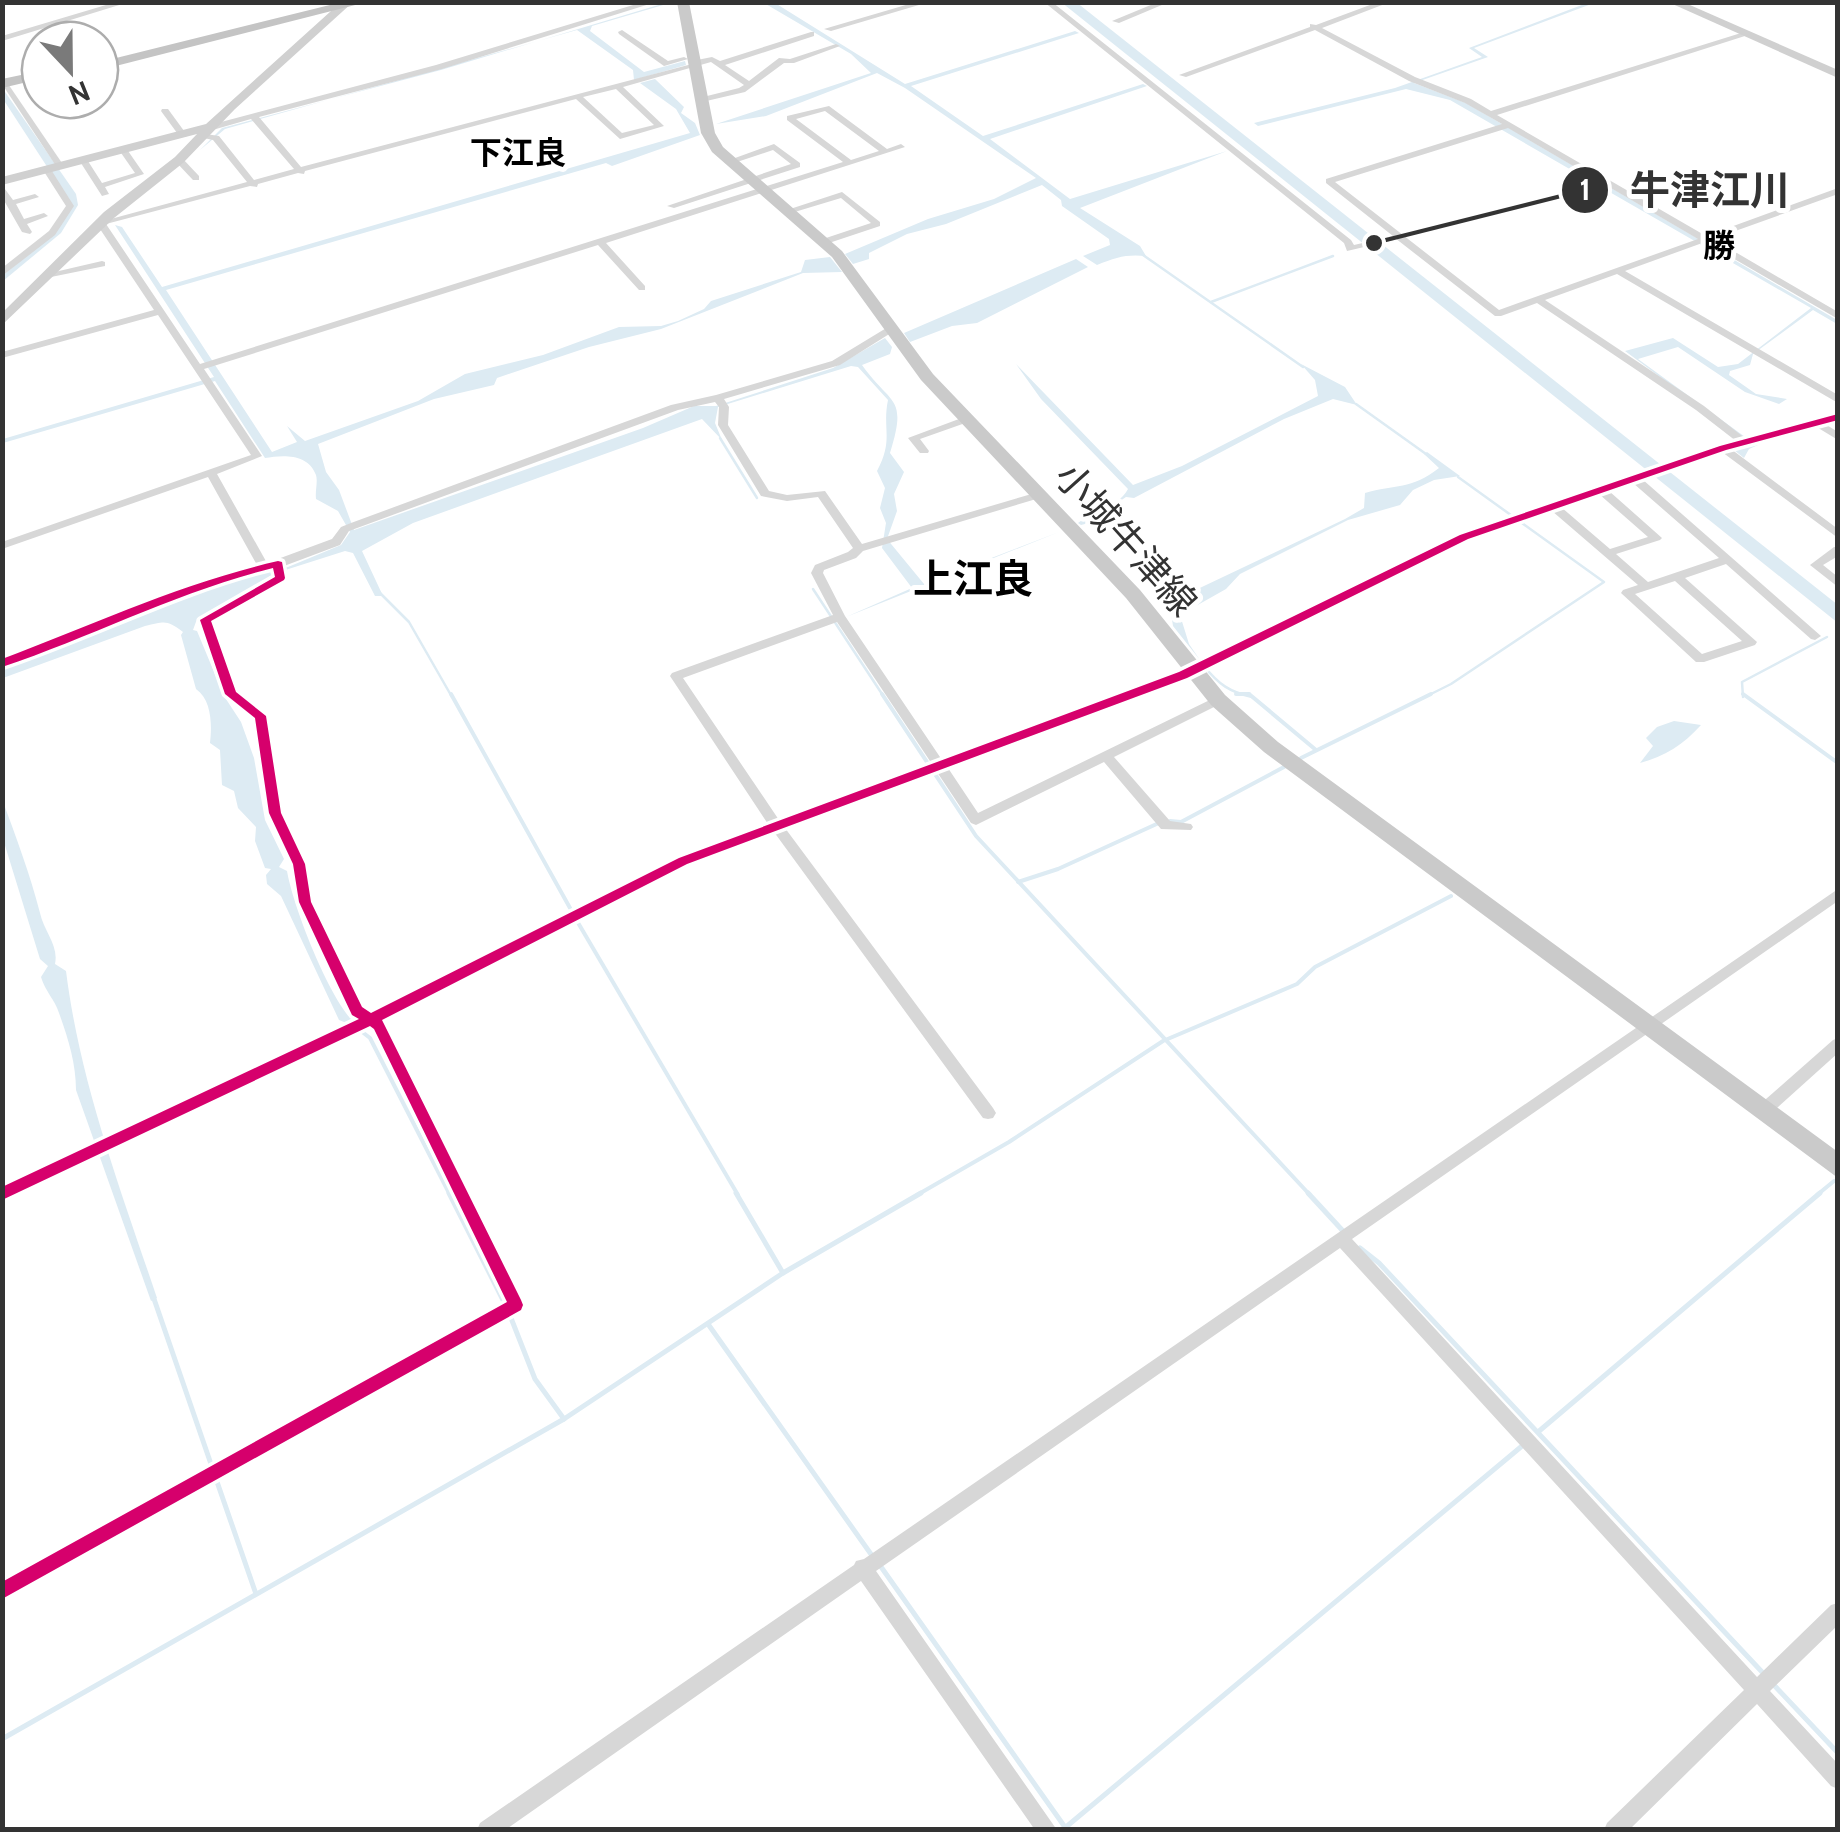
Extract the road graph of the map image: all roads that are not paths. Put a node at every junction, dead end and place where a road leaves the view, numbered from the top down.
1 (126, 2) edge
2 (653, 2) edge
3 (683, 2) edge
4 (1047, 2) edge
5 (1166, 2) edge
6 (1387, 2) edge
7 (1672, 2) edge
8 (349, 3) edge
9 (924, 3) edge
10 (1359, 5) edge
11 (308, 16) junction
12 (1116, 21) dead end
13 (326, 24) junction
14 (1312, 26) junction
15 (828, 29) dead end
16 (622, 32) dead end
17 (811, 34) dead end
18 (1744, 34) junction
19 (2, 39) edge
20 (766, 46) junction
21 (836, 46) dead end
22 (120, 58) edge
23 (120, 58) edge
24 (782, 60) junction
25 (695, 61) junction
26 (719, 64) junction
27 (1183, 75) dead end
28 (1838, 75) edge
29 (749, 84) junction
30 (5, 85) edge
31 (618, 86) junction
32 (578, 97) junction
33 (702, 100) junction
34 (165, 111) dead end
35 (1491, 114) junction
36 (256, 119) junction
37 (1504, 127) junction
38 (209, 134) junction
39 (183, 135) junction
40 (901, 146) dead end
41 (123, 150) junction
42 (886, 152) junction
43 (83, 160) junction
44 (178, 160) junction
45 (728, 162) junction
46 (849, 163) junction
47 (54, 168) junction
48 (301, 172) junction
49 (196, 178) dead end
50 (254, 184) junction
51 (2, 185) edge
52 (757, 185) junction
53 (1838, 191) edge
54 (35, 197) dead end
55 (11, 203) junction
56 (671, 206) dead end
57 (788, 211) junction
58 (44, 216) dead end
59 (100, 223) junction
60 (1386, 226) junction
61 (1391, 238) junction
62 (1701, 241) junction
63 (600, 242) junction
64 (824, 242) junction
65 (1409, 244) junction
66 (102, 264) dead end
67 (1618, 271) junction
68 (2, 273) edge
69 (50, 274) junction
70 (642, 288) dead end
71 (1538, 300) junction
72 (161, 311) junction
73 (1838, 316) edge
74 (2, 321) edge
75 (891, 329) junction
76 (2, 355) edge
77 (204, 377) junction
78 (1838, 400) edge
79 (721, 402) junction
80 (1838, 417) edge
81 (966, 419) junction
82 (1818, 424) junction
83 (1838, 437) edge
84 (1749, 440) junction
85 (1723, 448) junction
86 (924, 450) dead end
87 (211, 472) junction
88 (1634, 478) junction
89 (1600, 489) junction
90 (1039, 495) junction
91 (1552, 505) junction
92 (1838, 535) edge
93 (2, 546) edge
94 (858, 548) junction
95 (1838, 550) edge
96 (1609, 553) junction
97 (1726, 560) junction
98 (264, 567) junction
99 (280, 568) junction
100 (1677, 576) junction
101 (1838, 582) edge
102 (1646, 586) junction
103 (833, 619) junction
104 (1816, 636) dead end
105 (2, 664) edge
106 (1200, 666) junction
107 (1218, 700) junction
108 (1106, 756) junction
109 (932, 768) junction
110 (776, 826) junction
111 (1186, 827) dead end
112 (1838, 894) edge
113 (360, 1024) junction
114 (1646, 1025) junction
115 (1838, 1044) edge
116 (1763, 1111) junction
117 (988, 1112) dead end
118 (1838, 1167) edge
119 (2, 1194) edge
120 (1346, 1234) junction
121 (870, 1562) junction
122 (2, 1591) edge
123 (1838, 1612) edge
124 (1756, 1692) junction
125 (1838, 1779) edge
126 (486, 1830) edge
127 (1047, 1830) edge
128 (1614, 1830) edge

1 - 19 street
2 - 36 street
3 - 25 main road, 小城牛津線
4 - 61 street
5 - 12 street
6 - 10 street
7 - 18 street
8 - 11 highway
8 - 13 street
8 - 22 highway
9 - 15 street
10 - 14 street
11 - 13 highway
11 - 23 highway
13 - 38 street
14 - 27 street
14 - 35 street
16 - 25 street
17 - 20 street
18 - 28 street
18 - 35 street
20 - 24 street
20 - 26 street
21 - 24 street
24 - 29 street
25 - 26 street
25 - 31 street
25 - 33 main road, 小城牛津線
26 - 29 street
29 - 33 street
30 - 47 street
31 - 32 street
31 - 32 street
32 - 48 street
33 - 45 main road, 小城牛津線
34 - 39 street
35 - 37 street
36 - 38 street
36 - 48 street
37 - 60 street
37 - 62 street
38 - 39 street
38 - 44 street
38 - 50 street
39 - 41 street
40 - 42 street
41 - 43 street
41 - 43 street
42 - 46 street
42 - 46 street
43 - 47 street
44 - 49 street
44 - 59 street
45 - 52 main road, 小城牛津線
45 - 52 street
46 - 52 street
47 - 51 street
47 - 68 street
48 - 50 street
50 - 59 street
51 - 55 street
52 - 56 street
52 - 57 main road, 小城牛津線
52 - 63 street
53 - 62 street
54 - 55 street
55 - 58 street
57 - 64 main road, 小城牛津線
57 - 64 street
59 - 69 street
59 - 72 street
60 - 61 street
60 - 65 street
61 - 65 street
62 - 67 street
62 - 73 street
63 - 70 street
63 - 77 street
64 - 75 main road, 小城牛津線
65 - 71 street
66 - 69 street
67 - 71 street
67 - 78 street
69 - 74 street
71 - 84 street
72 - 76 street
72 - 77 street
75 - 79 street
75 - 81 main road, 小城牛津線
77 - 87 street
79 - 94 street
79 - 99 street
80 - 82 street
81 - 86 street
81 - 90 main road, 小城牛津線
82 - 83 street
82 - 84 street
84 - 85 street
85 - 88 street
85 - 92 street
87 - 93 street
87 - 98 street
88 - 89 street
88 - 97 street
89 - 91 street
89 - 96 street
90 - 94 street
90 - 106 main road, 小城牛津線
91 - 96 street
91 - 106 street
94 - 103 street
95 - 101 street
96 - 102 street
97 - 100 street
97 - 104 street
98 - 99 street
98 - 105 street
99 - 113 street
100 - 102 street
100 - 102 street
103 - 109 street
103 - 110 street
106 - 107 main road, 小城牛津線
106 - 109 street
107 - 108 street
107 - 114 main road, 小城牛津線
108 - 109 street
108 - 111 street
109 - 110 street
110 - 113 street
110 - 117 street
112 - 114 street
113 - 119 street
113 - 122 street
114 - 116 main road, 小城牛津線
114 - 120 street
115 - 116 street
116 - 118 main road, 小城牛津線
120 - 121 street
120 - 124 street
121 - 126 street
121 - 127 street
123 - 124 street
124 - 125 street
124 - 128 street

